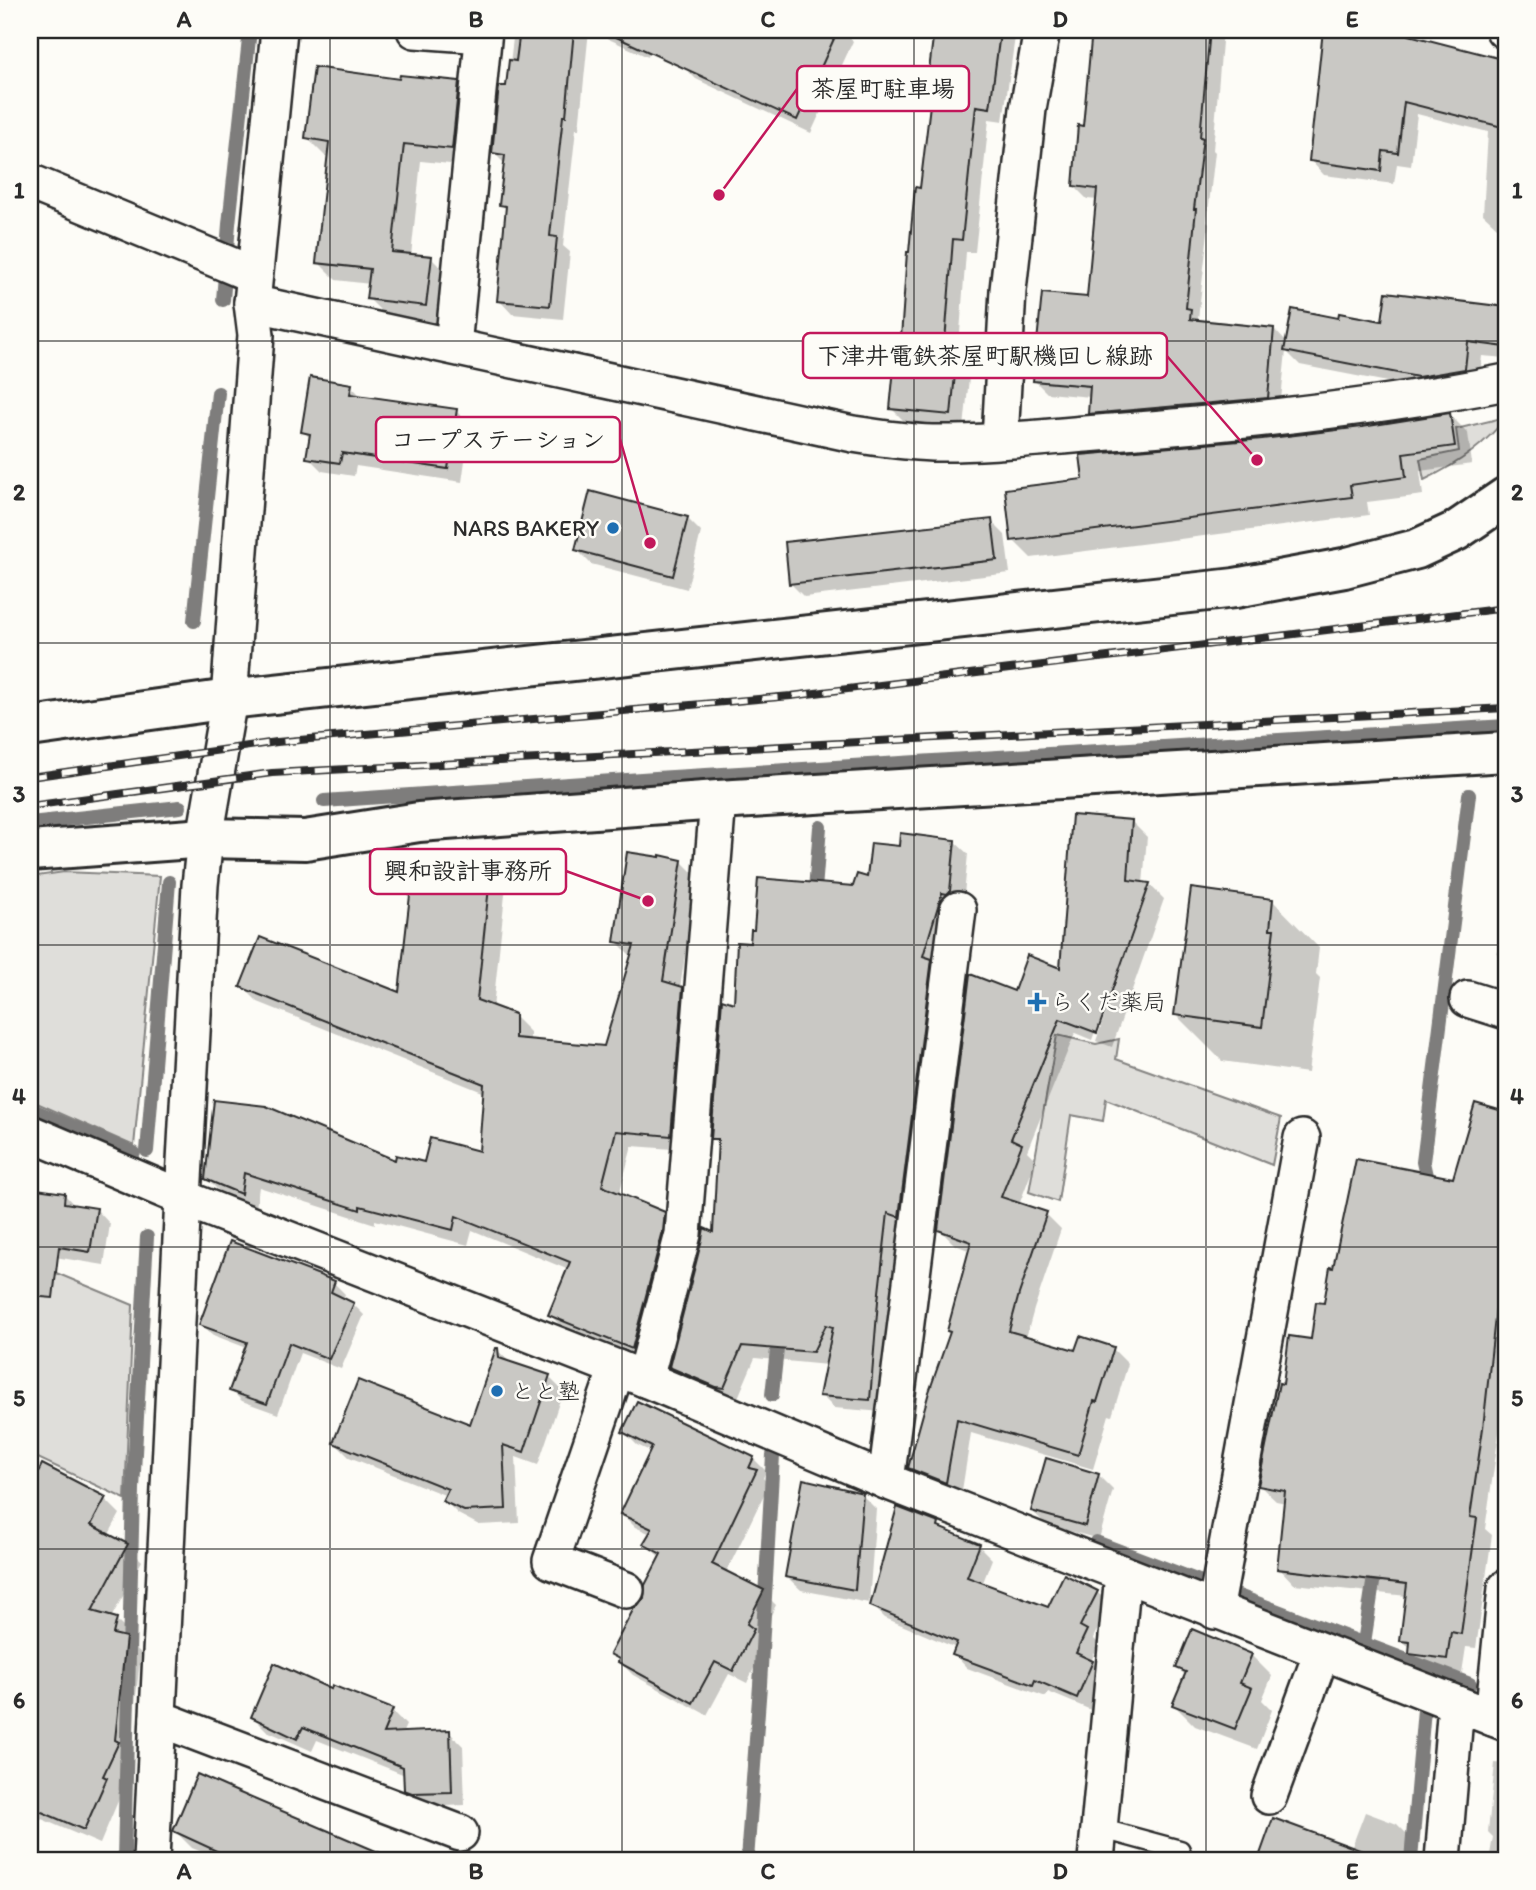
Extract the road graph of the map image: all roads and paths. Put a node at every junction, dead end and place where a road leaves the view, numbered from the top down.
1 (279, 30) edge
2 (415, 30) edge
3 (1042, 30) edge
4 (483, 33) edge
5 (30, 182) edge
6 (238, 276) junction
7 (453, 346) junction
8 (1506, 382) edge
9 (1000, 440) junction
10 (1506, 497) edge
11 (229, 699) junction
12 (30, 727) edge
13 (1506, 752) edge
14 (718, 800) junction
15 (205, 838) junction
16 (30, 851) edge
17 (958, 910) dead end
18 (1468, 999) dead end
19 (1506, 1011) edge
20 (30, 1133) edge
21 (1302, 1138) dead end
22 (183, 1198) junction
23 (631, 1374) junction
24 (887, 1481) junction
25 (1123, 1574) junction
26 (1506, 1588) edge
27 (626, 1590) dead end
28 (1218, 1596) junction
29 (1322, 1652) junction
30 (1457, 1704) junction
31 (158, 1718) junction
32 (1500, 1721) edge
33 (1269, 1796) dead end
34 (460, 1833) dead end
35 (1098, 1844) edge
36 (151, 1860) edge
37 (1183, 1860) edge
38 (1443, 1860) edge

1 - 6 street
2 - 4 street
3 - 9 street
4 - 7 street
5 - 6 street
6 - 7 street
6 - 11 street
7 - 9 street
8 - 9 street
10 - 11 street
11 - 12 street
11 - 15 street
13 - 14 street
14 - 15 street
14 - 23 street
15 - 16 street
15 - 22 street
17 - 24 street
18 - 19 street
20 - 22 street
21 - 28 street
22 - 23 street
22 - 31 street
23 - 24 street
23 - 27 street
24 - 25 street
25 - 28 street
25 - 35 street
26 - 32 street
28 - 29 street
29 - 30 street
29 - 33 street
30 - 32 street
30 - 38 street
31 - 34 street
31 - 36 street
35 - 37 lane

